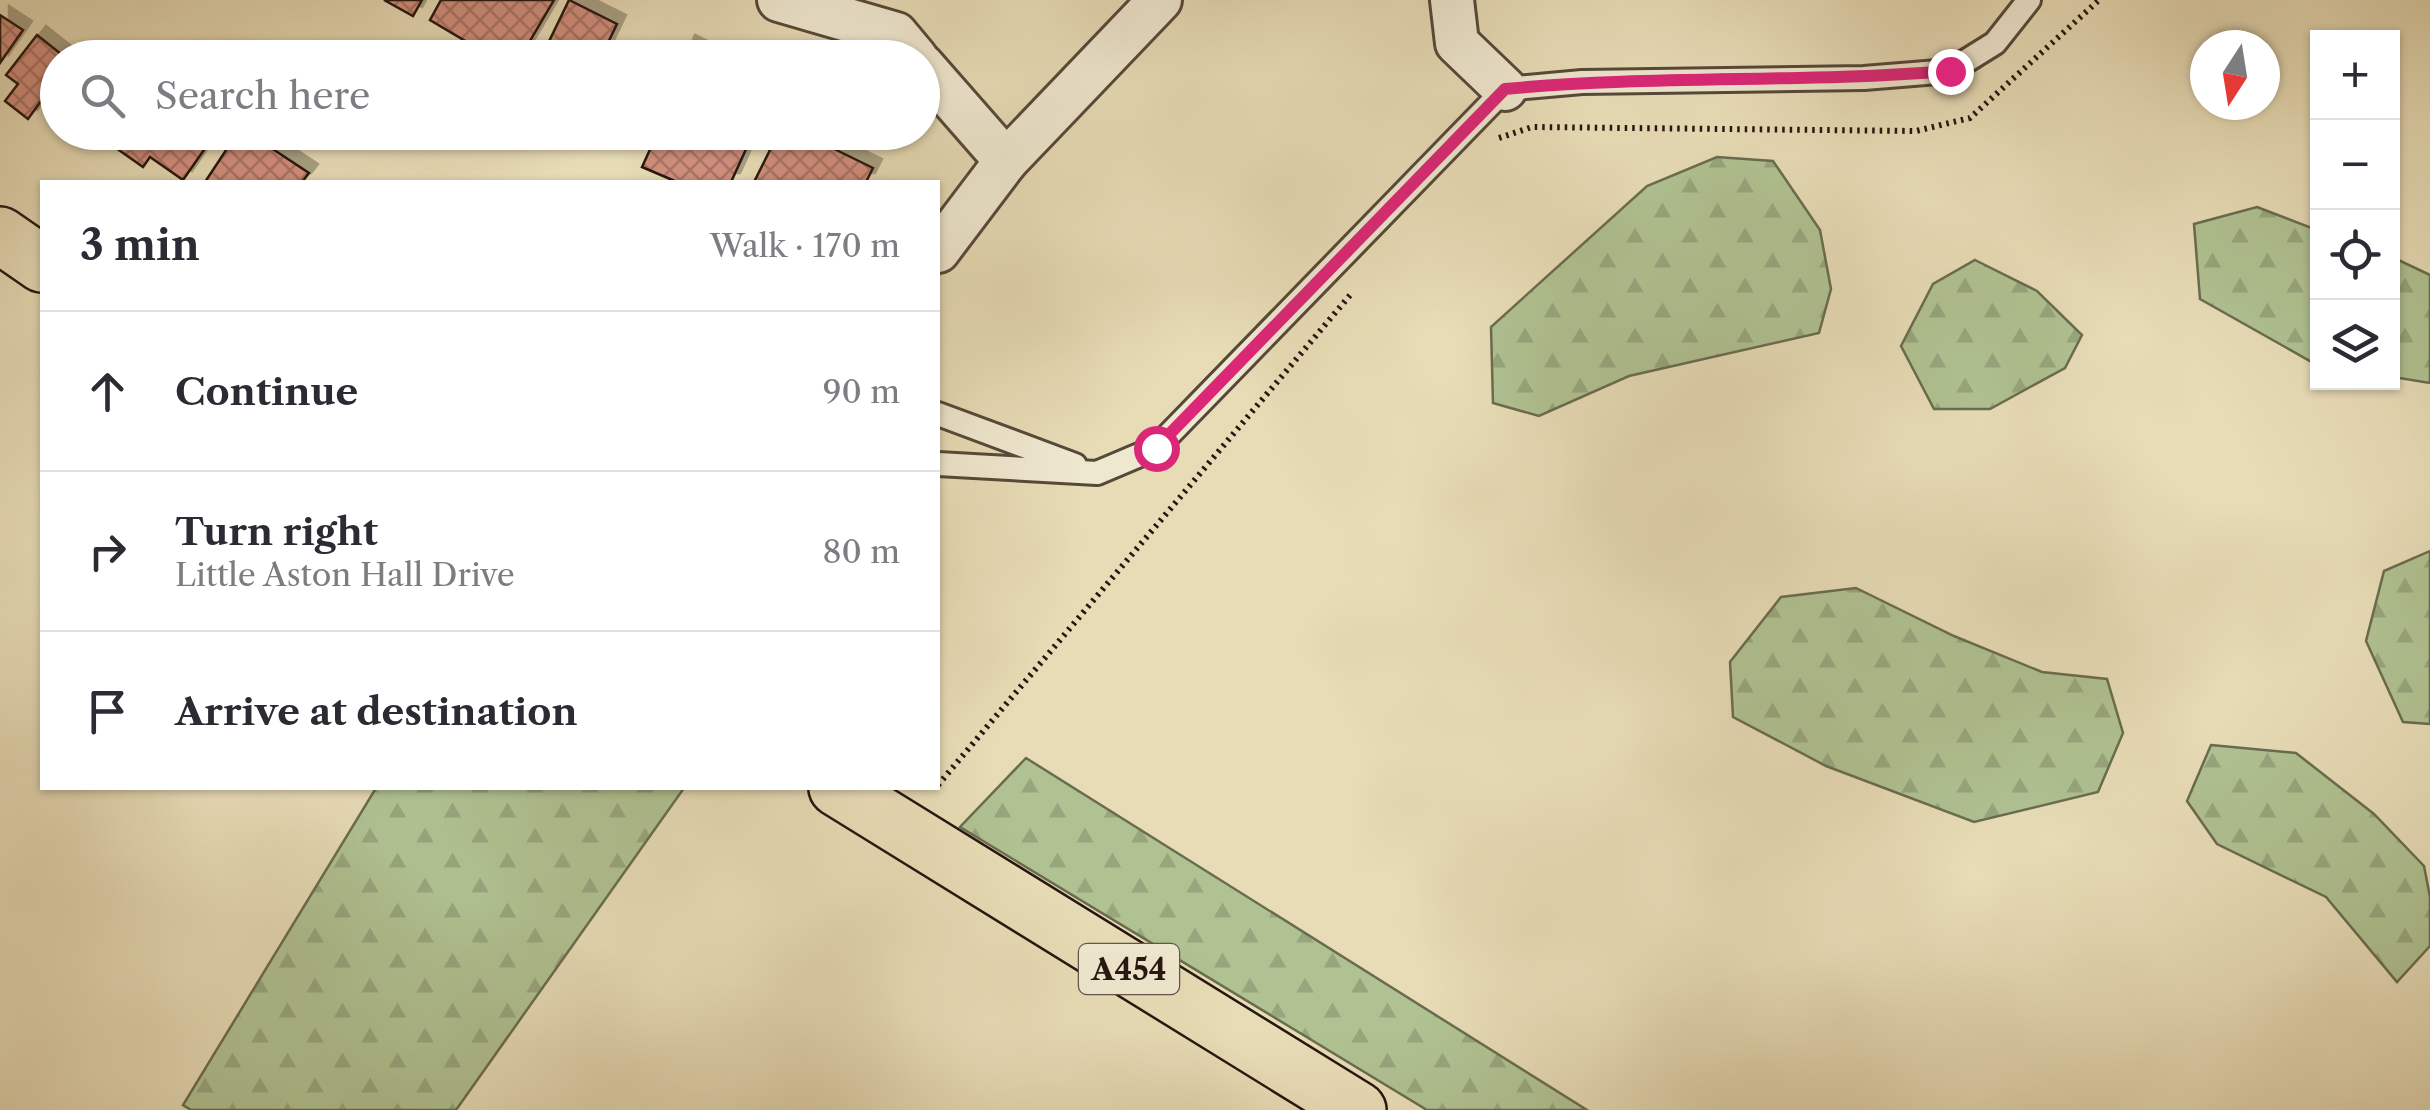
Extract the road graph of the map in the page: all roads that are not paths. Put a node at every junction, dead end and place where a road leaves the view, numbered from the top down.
1 (779, 0) edge
2 (1160, 0) edge
3 (1452, 0) edge
4 (2029, 0) edge
5 (901, 40) edge
6 (940, 86) edge
7 (1505, 89) junction
8 (1006, 161) junction
9 (0, 235) edge
10 (940, 248) edge
11 (40, 263) edge
12 (940, 415) edge
13 (940, 464) edge
14 (1097, 473) junction
15 (840, 790) edge
16 (1358, 1110) edge

1 - 5 street
2 - 8 street
3 - 7 street
4 - 7 lane
6 - 8 street
7 - 14 lane
8 - 10 street
9 - 11 main road
12 - 14 lane
13 - 14 lane
15 - 16 main road, A454

